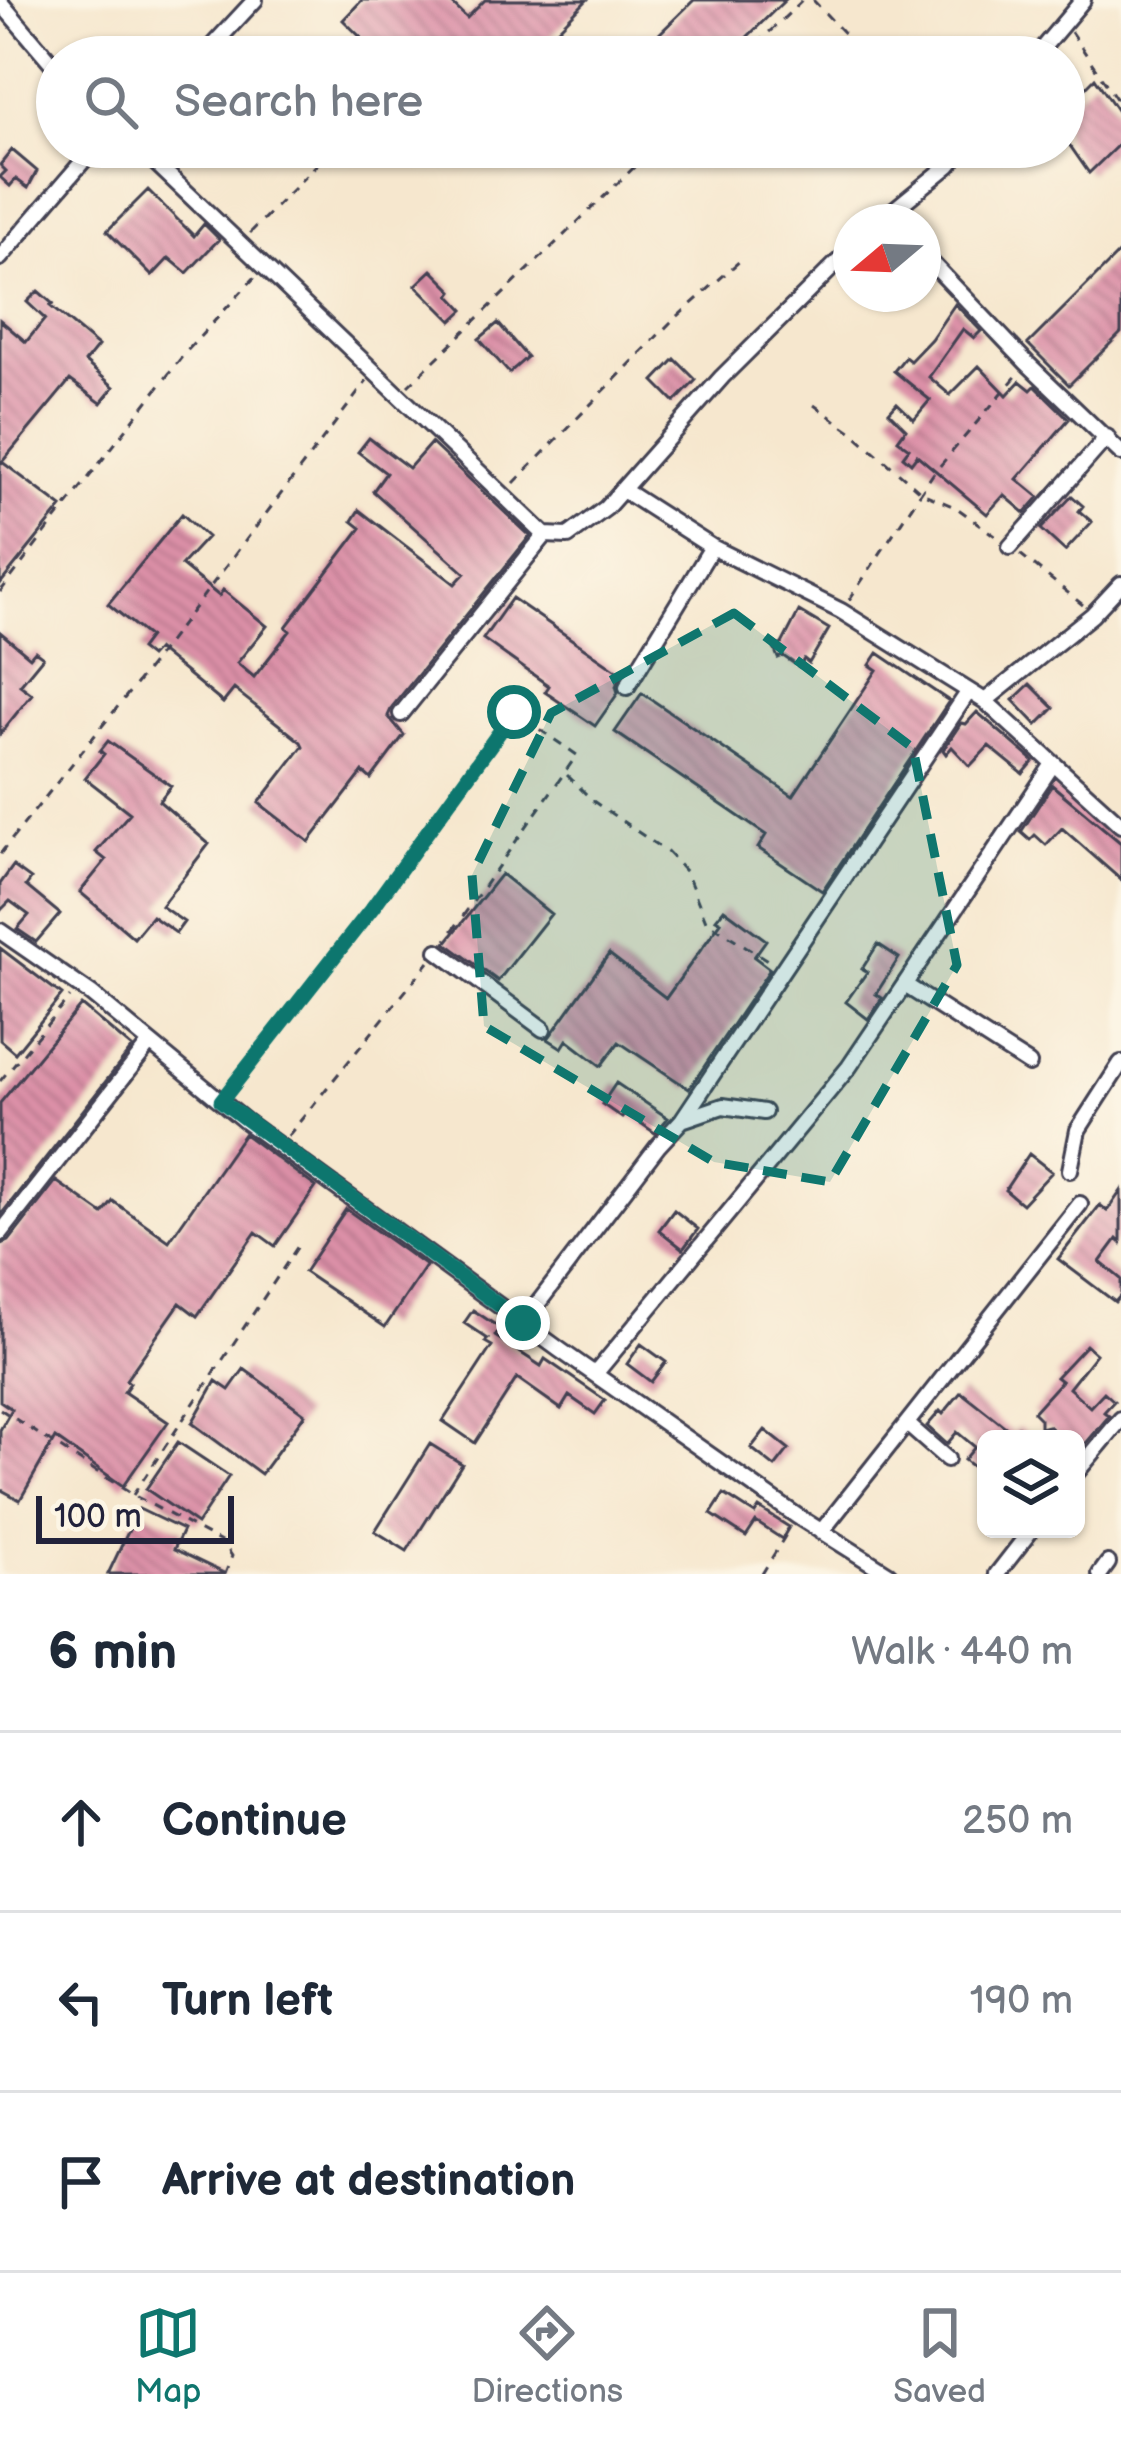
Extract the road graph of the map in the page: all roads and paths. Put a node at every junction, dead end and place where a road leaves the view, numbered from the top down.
1 (255, 0) edge
2 (803, 0) edge
3 (813, 0) edge
4 (1083, 0) edge
5 (0, 2) edge
6 (1064, 21) junction
7 (222, 36) edge
8 (765, 36) edge
9 (846, 36) edge
10 (1052, 36) edge
11 (1074, 36) edge
12 (36, 44) edge
13 (1085, 52) edge
14 (1121, 106) edge
15 (77, 168) edge
16 (161, 168) edge
17 (313, 168) edge
18 (633, 168) edge
19 (946, 168) edge
20 (904, 204) edge
21 (240, 242) junction
22 (0, 258) edge
23 (741, 260) dead end
24 (263, 267) junction
25 (833, 267) edge
26 (941, 273) edge
27 (1027, 363) junction
28 (374, 373) junction
29 (398, 396) junction
30 (814, 405) dead end
31 (1107, 437) junction
32 (1121, 453) edge
33 (623, 490) junction
34 (504, 493) junction
35 (922, 493) junction
36 (545, 535) junction
37 (712, 547) junction
38 (1010, 547) junction
39 (1121, 584) edge
40 (0, 592) edge
41 (841, 611) junction
42 (1092, 615) junction
43 (627, 687) dead end
44 (969, 691) junction
45 (985, 700) junction
46 (401, 714) dead end
47 (577, 754) dead end
48 (1053, 764) junction
49 (565, 772) dead end
50 (1118, 817) edge
51 (0, 854) edge
52 (0, 932) edge
53 (437, 951) dead end
54 (784, 970) junction
55 (905, 985) junction
56 (79, 986) junction
57 (543, 1029) dead end
58 (150, 1043) junction
59 (1121, 1063) edge
60 (1029, 1064) dead end
61 (0, 1081) edge
62 (221, 1101) junction
63 (764, 1112) dead end
64 (682, 1120) junction
65 (1070, 1170) dead end
66 (1080, 1204) dead end
67 (0, 1234) edge
68 (300, 1243) dead end
69 (523, 1323) junction
70 (595, 1374) junction
71 (0, 1409) edge
72 (1121, 1420) edge
73 (908, 1424) junction
74 (947, 1459) dead end
75 (1085, 1462) edge
76 (133, 1495) junction
77 (797, 1516) junction
78 (821, 1532) junction
79 (1025, 1538) edge
80 (225, 1574) edge
81 (762, 1574) edge
82 (889, 1574) edge
83 (997, 1574) edge

1 - 7 street
2 - 8 path
3 - 9 path
4 - 6 street
5 - 12 street
6 - 10 street
6 - 11 path
13 - 14 path
15 - 22 street
16 - 21 street
17 - 21 path
18 - 29 path
19 - 20 street
21 - 24 street
23 - 34 path
24 - 28 street
24 - 40 path
25 - 33 street
26 - 27 street
27 - 31 street
27 - 35 path
28 - 29 street
28 - 51 path
29 - 34 street
30 - 35 path
31 - 32 street
31 - 38 street
33 - 36 street
33 - 37 street
34 - 36 street
35 - 38 path
35 - 41 path
36 - 46 street
37 - 41 street
37 - 43 street
38 - 42 path
39 - 42 street
41 - 44 street
42 - 45 street
44 - 45 street
44 - 54 street
45 - 48 street
47 - 62 path
48 - 50 street
48 - 55 street
49 - 54 path
52 - 56 street
53 - 57 street
54 - 64 street
55 - 60 street
55 - 70 street
56 - 58 street
56 - 61 path
58 - 62 street
58 - 67 street
59 - 65 street
62 - 69 street
63 - 64 street
64 - 69 street
66 - 73 street
68 - 76 path
69 - 70 street
70 - 77 street
71 - 76 path
72 - 75 street
73 - 74 street
73 - 78 street
76 - 80 path
77 - 78 street
77 - 81 path
78 - 82 street
79 - 83 street

